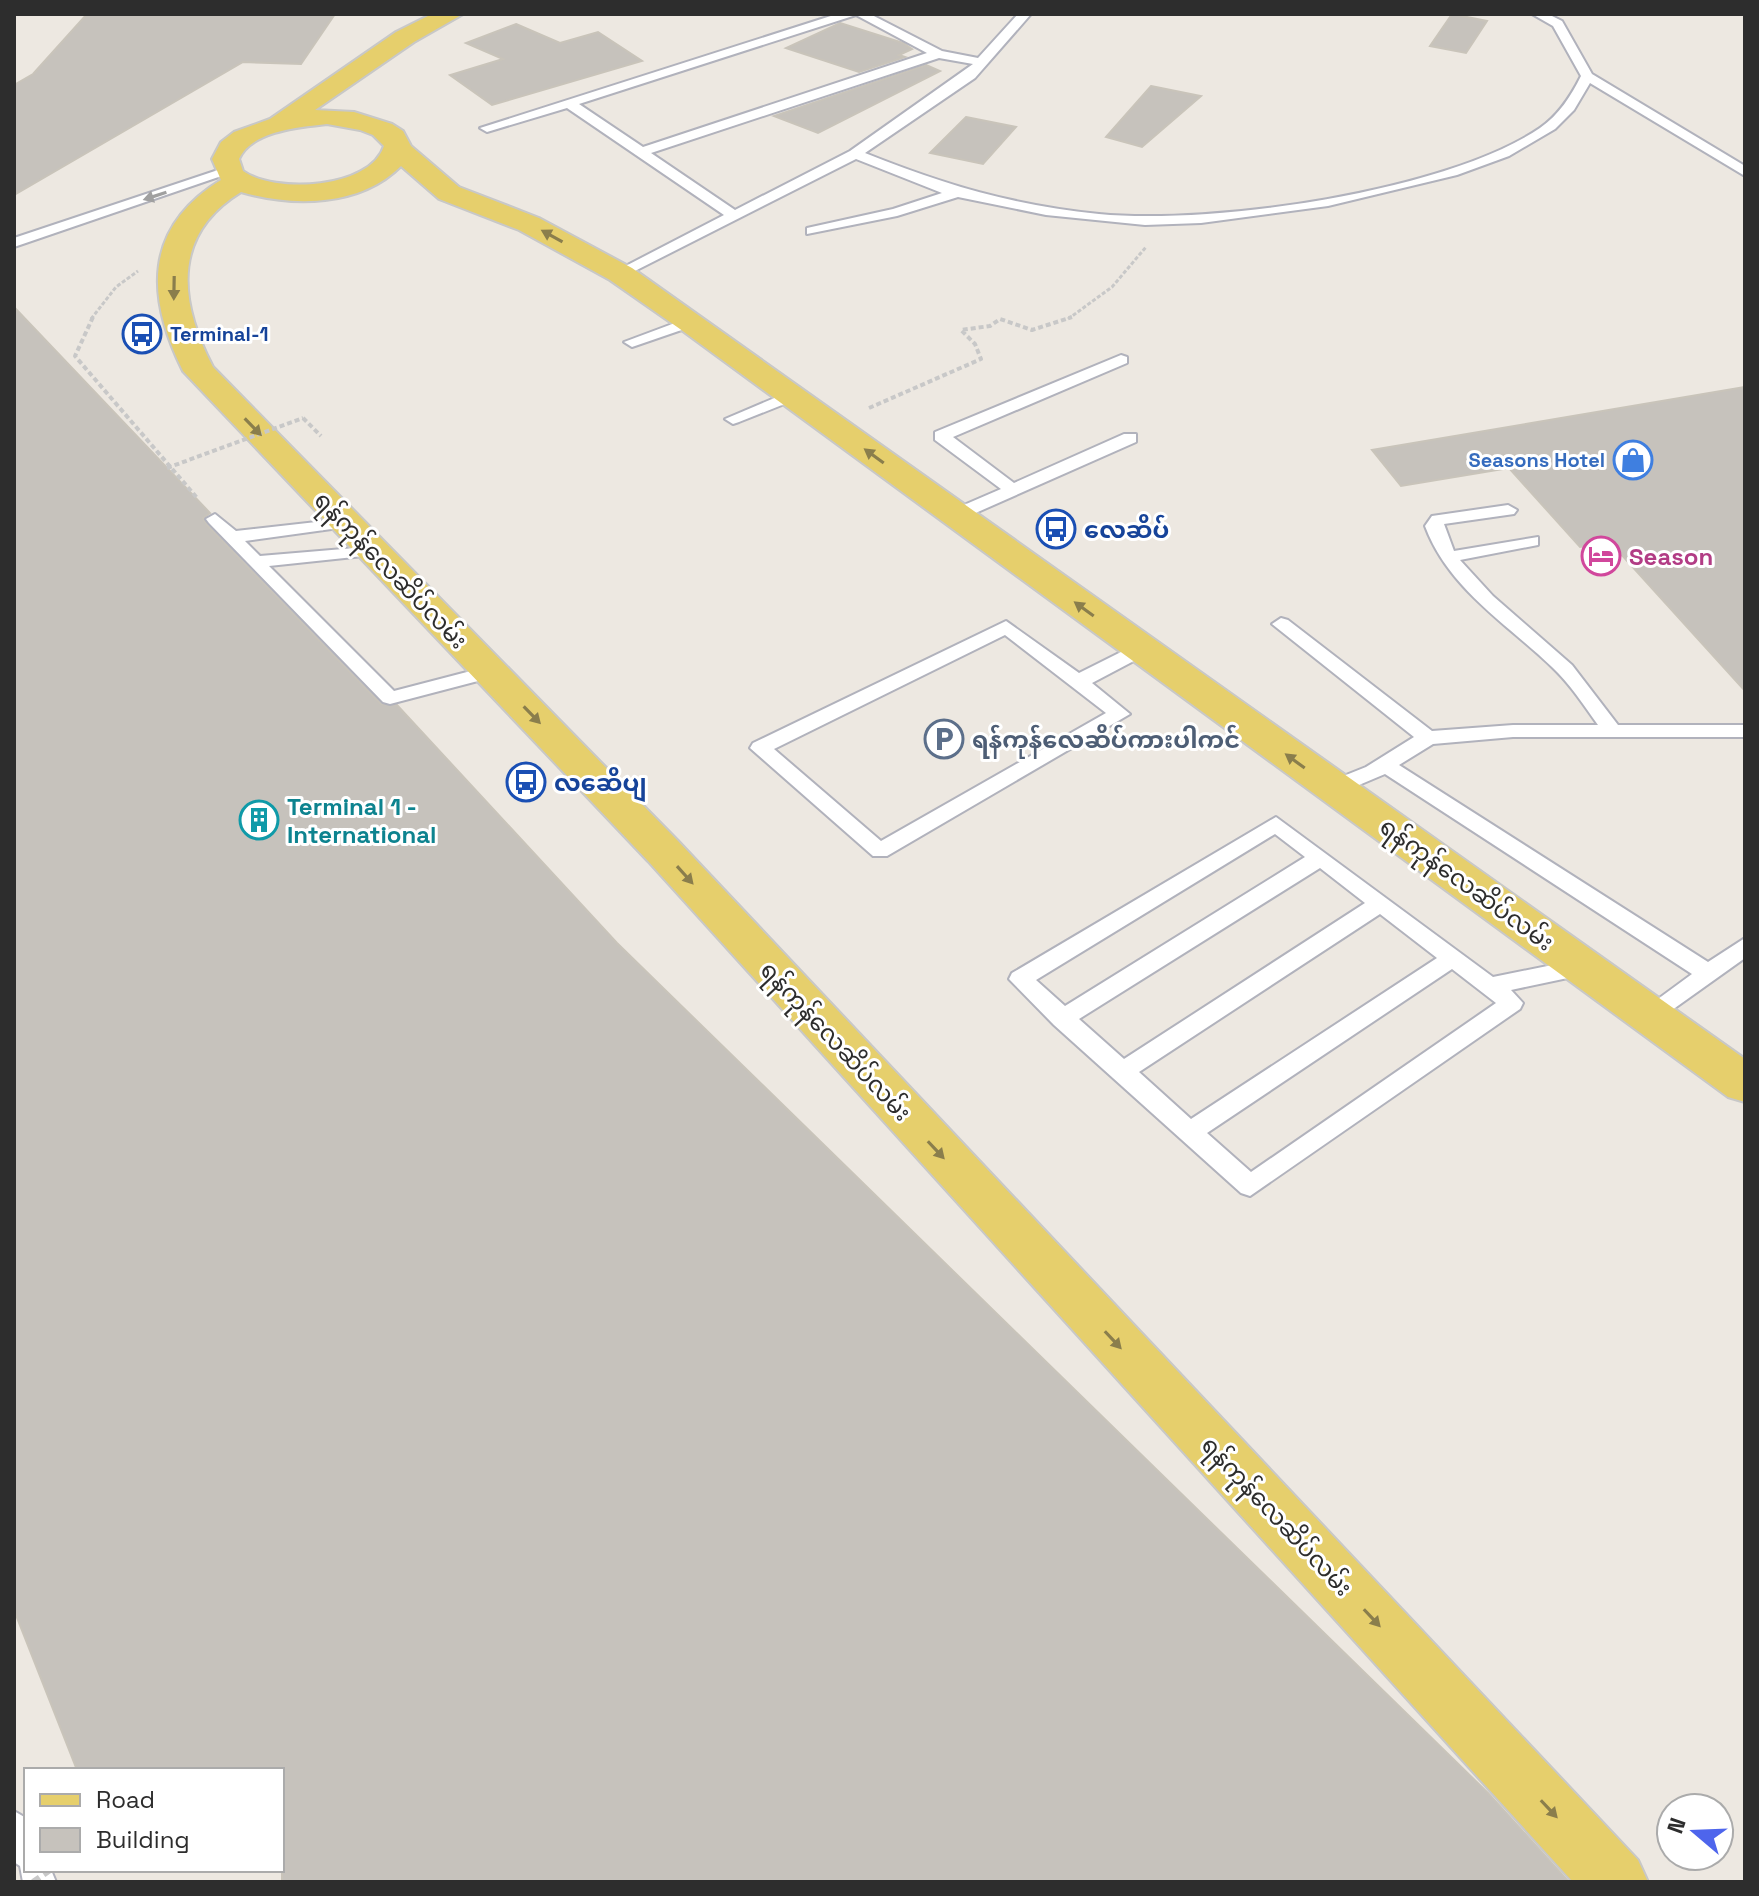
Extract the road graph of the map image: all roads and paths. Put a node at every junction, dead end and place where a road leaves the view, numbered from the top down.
1 (451, 14) edge
2 (850, 14) edge
3 (861, 14) edge
4 (1025, 14) edge
5 (1538, 14) edge
6 (938, 54) junction
7 (367, 62) junction
8 (980, 62) junction
9 (1587, 76) junction
10 (569, 103) junction
11 (274, 124) junction
12 (374, 124) junction
13 (487, 128) dead end
14 (397, 148) junction
15 (641, 152) junction
16 (855, 154) junction
17 (1745, 172) edge
18 (234, 176) junction
19 (957, 193) junction
20 (736, 217) junction
21 (1163, 219) junction
22 (812, 231) dead end
23 (14, 243) edge
24 (178, 250) junction
25 (621, 274) junction
26 (691, 322) junction
27 (632, 342) dead end
28 (1121, 360) dead end
29 (791, 396) junction
30 (733, 419) dead end
31 (831, 425) junction
32 (321, 436) dead end
33 (1130, 438) dead end
34 (167, 468) dead end
35 (1013, 490) junction
36 (1508, 510) dead end
37 (956, 515) junction
38 (215, 519) joint
39 (346, 522) junction
40 (233, 537) junction
41 (1532, 541) dead end
42 (373, 550) junction
43 (1449, 557) junction
44 (256, 562) junction
45 (1281, 624) dead end
46 (1140, 650) junction
47 (490, 672) junction
48 (1080, 681) junction
49 (1612, 730) junction
50 (1745, 731) edge
51 (1428, 738) junction
52 (1385, 765) junction
53 (1333, 788) junction
54 (1320, 858) junction
55 (1381, 903) junction
56 (1745, 946) edge
57 (1453, 958) junction
58 (1582, 967) junction
59 (1709, 974) junction
60 (1490, 986) junction
61 (1651, 1016) junction
62 (1062, 1019) junction
63 (1122, 1072) junction
64 (1745, 1084) edge
65 (1189, 1132) junction
66 (14, 1827) edge
67 (24, 1849) edge
68 (1616, 1882) edge

1 - 7 main road
2 - 10 lane
3 - 6 lane
4 - 8 lane
5 - 9 lane
6 - 8 lane
6 - 15 lane
7 - 11 main road
7 - 12 main road
8 - 16 lane
9 - 17 lane
9 - 21 lane
10 - 13 lane
10 - 15 lane
11 - 12 main road
11 - 18 main road
12 - 14 main road, ရန်ကုန်လေဆိပ်လမ်း
14 - 18 main road
25 -> 14 main road, ရန်ကုန်လေဆိပ်လမ်း
15 - 20 lane
16 - 19 lane
16 - 20 lane
18 -> 23 lane
18 - 24 main road, ရန်ကုန်လေဆိပ်လမ်း
19 - 21 lane
19 - 22 lane
20 - 25 lane
21 - 31 path
24 - 38 path
24 -> 39 main road, ရန်ကုန်လေဆိပ်လမ်း
25 - 26 main road, ရန်ကုန်လေဆိပ်လမ်း
26 - 27 lane
26 - 29 main road, ရန်ကုန်လေဆိပ်လမ်း
28 - 35 lane
29 - 30 lane
29 - 31 main road, ရန်ကုန်လေဆိပ်လမ်း
37 -> 31 main road, ရန်ကုန်လေဆိပ်လမ်း
32 - 34 path, bridge
33 - 35 lane
35 - 37 lane
36 - 43 lane
46 -> 37 main road, ရန်ကုန်လေဆိပ်လမ်း
38 - 40 lane
39 - 40 lane
39 - 42 main road, ရန်ကုန်လေဆိပ်လမ်း
40 - 44 lane
41 - 43 lane
42 - 44 lane
42 - 47 main road, ရန်ကုန်လေဆိပ်လမ်း
43 - 49 lane
44 - 47 lane
45 - 51 lane
46 - 48 lane
53 -> 46 main road, ရန်ကုန်လေဆိပ်လမ်း
47 -> 68 main road, ရန်ကုန်လေဆိပ်လမ်း
48 - 48 lane
49 - 50 lane
49 - 51 lane
51 - 52 lane
52 - 53 lane
52 - 59 lane
53 - 58 main road, ရန်ကုန်လေဆိပ်လမ်း
54 - 55 lane
54 - 62 lane
54 - 62 lane
55 - 57 lane
55 - 63 lane
56 - 59 lane
57 - 60 lane
57 - 65 lane
58 - 60 lane
58 - 61 main road, ရန်ကုန်လေဆိပ်လမ်း
59 - 61 lane
60 - 65 lane
61 - 64 main road, ရန်ကုန်လေဆိပ်လမ်း
62 - 63 lane
63 - 65 lane
66 - 67 lane

